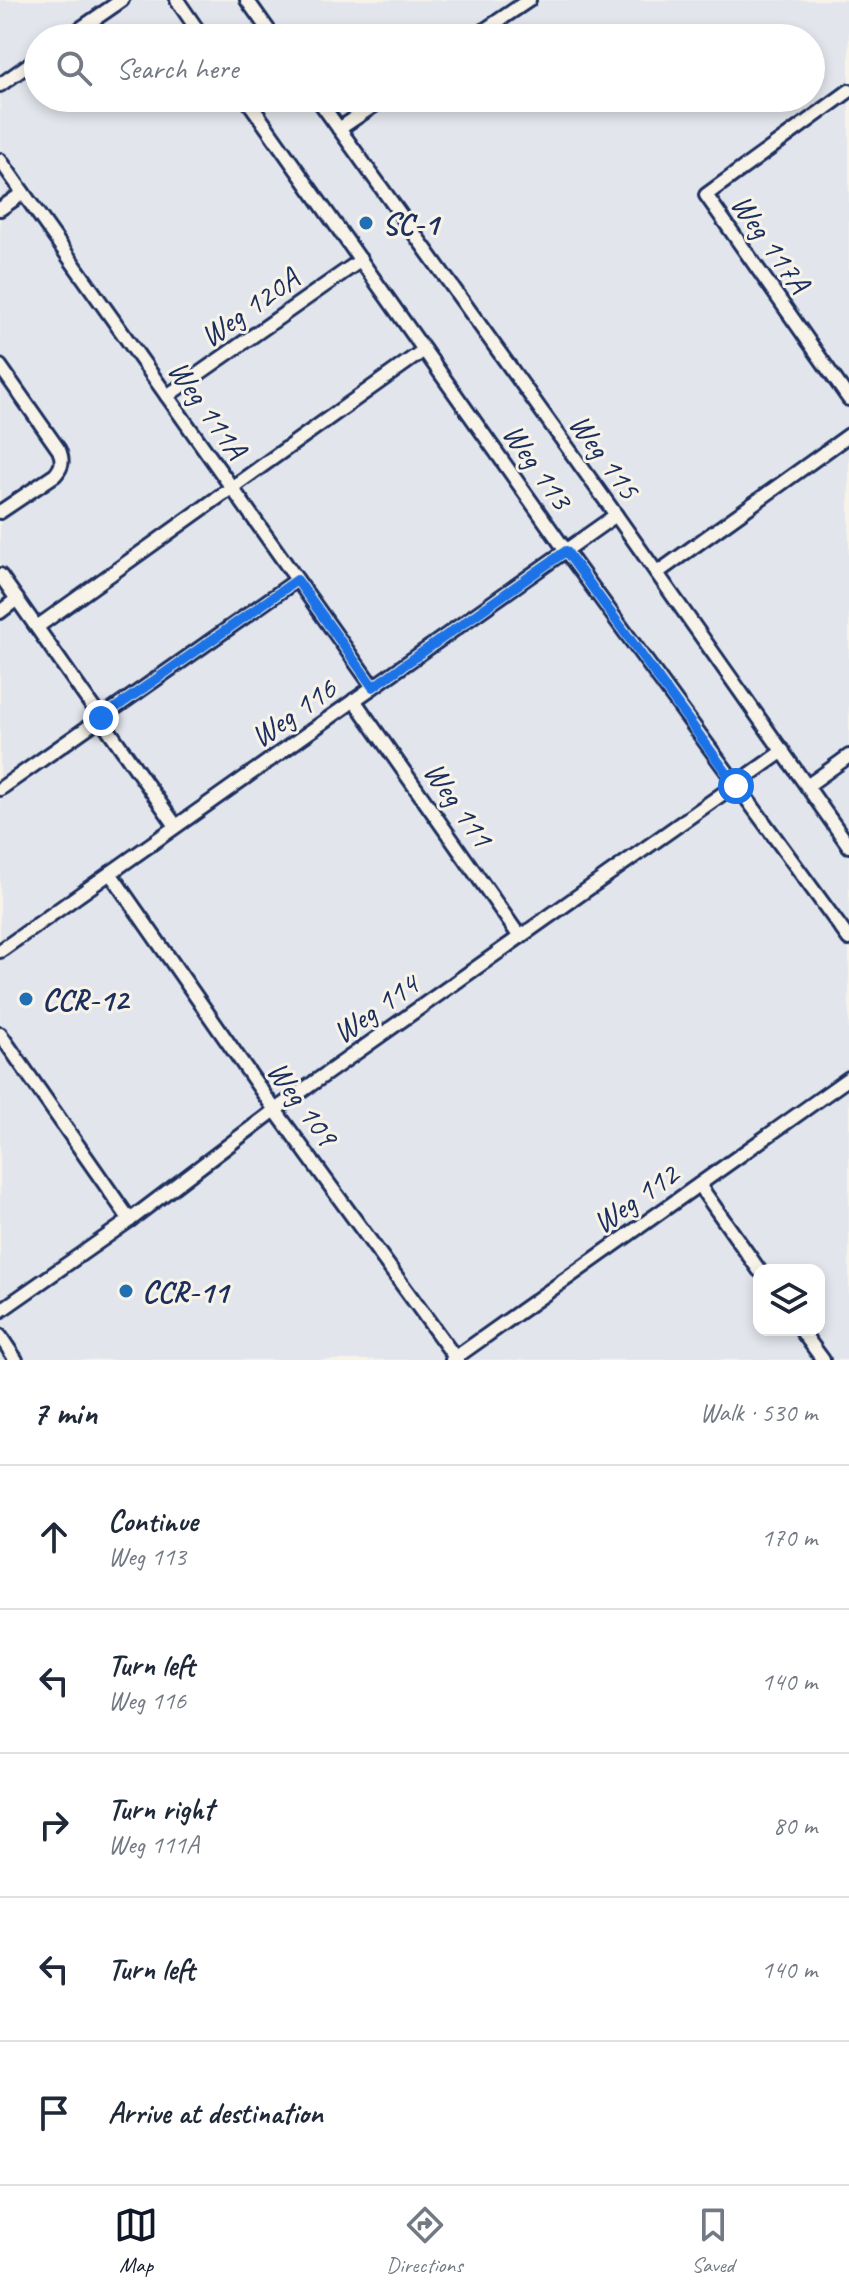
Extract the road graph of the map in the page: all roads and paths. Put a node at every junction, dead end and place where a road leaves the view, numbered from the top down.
1 (122, 0) edge
2 (177, 0) edge
3 (247, 0) edge
4 (529, 0) edge
5 (87, 24) edge
6 (193, 24) edge
7 (264, 24) edge
8 (494, 24) edge
9 (24, 68) edge
10 (0, 85) edge
11 (849, 91) edge
12 (825, 108) edge
13 (256, 112) edge
14 (327, 112) edge
15 (364, 112) edge
16 (820, 112) edge
17 (339, 129) junction
18 (0, 160) edge
19 (23, 193) junction
20 (0, 209) edge
21 (361, 260) junction
22 (424, 350) junction
23 (0, 366) edge
24 (167, 396) junction
25 (849, 399) edge
26 (849, 435) edge
27 (232, 487) junction
28 (0, 512) edge
29 (616, 515) junction
30 (566, 551) junction
31 (657, 573) junction
32 (0, 575) edge
33 (297, 580) junction
34 (17, 599) junction
35 (0, 612) edge
36 (37, 627) junction
37 (373, 687) junction
38 (354, 700) junction
39 (101, 718) junction
40 (783, 751) junction
41 (849, 756) edge
42 (736, 786) junction
43 (807, 786) junction
44 (0, 789) edge
45 (176, 826) junction
46 (849, 846) edge
47 (110, 873) junction
48 (520, 937) junction
49 (849, 939) edge
50 (0, 951) edge
51 (0, 1034) edge
52 (849, 1078) edge
53 (275, 1110) junction
54 (699, 1185) junction
55 (130, 1220) junction
56 (755, 1264) edge
57 (0, 1311) edge
58 (0, 1336) edge
59 (805, 1336) edge
60 (454, 1359) edge
61 (16, 1360) edge
62 (823, 1360) edge

1 - 5 lane
2 - 6 lane
3 - 7 lane
4 - 8 lane
9 - 10 lane
11 - 12 lane, Weg 117A
13 - 21 lane, Weg 113
14 - 17 lane, Weg 115
15 - 17 lane
16 - 25 lane, Weg 117A
17 - 29 lane, Weg 115
18 - 19 lane, Weg 111A
19 - 20 lane
19 - 24 lane, Weg 111A
21 - 22 lane, Weg 113
21 - 24 lane, Weg 120A
22 - 27 lane
22 - 30 lane, Weg 113
23 - 28 lane
24 - 27 lane, Weg 111A
26 - 31 lane
27 - 33 lane, Weg 111A
27 - 36 lane
29 - 30 lane, Weg 116
29 - 31 lane, Weg 115
30 - 37 lane, Weg 116
30 - 42 lane, Weg 113
31 - 40 lane, Weg 115
32 - 34 lane
33 - 37 lane, Weg 111A
33 - 39 lane
34 - 35 lane
34 - 36 lane
36 - 39 lane
37 - 38 lane, Weg 116
38 - 45 lane, Weg 116
38 - 48 lane, Weg 111
39 - 44 lane
39 - 45 lane
40 - 42 lane, Weg 114
40 - 43 lane, Weg 115
41 - 43 lane
42 - 48 lane, Weg 114
42 - 49 lane, Weg 113
43 - 46 lane, Weg 115
45 - 47 lane, Weg 116
47 - 50 lane, Weg 116
47 - 53 lane, Weg 109
48 - 53 lane, Weg 114
51 - 55 lane
52 - 54 lane, Weg 112
53 - 55 lane, Weg 114
53 - 60 lane, Weg 109
54 - 56 lane
54 - 60 lane, Weg 112
55 - 57 lane, Weg 114
58 - 61 lane
59 - 62 lane

